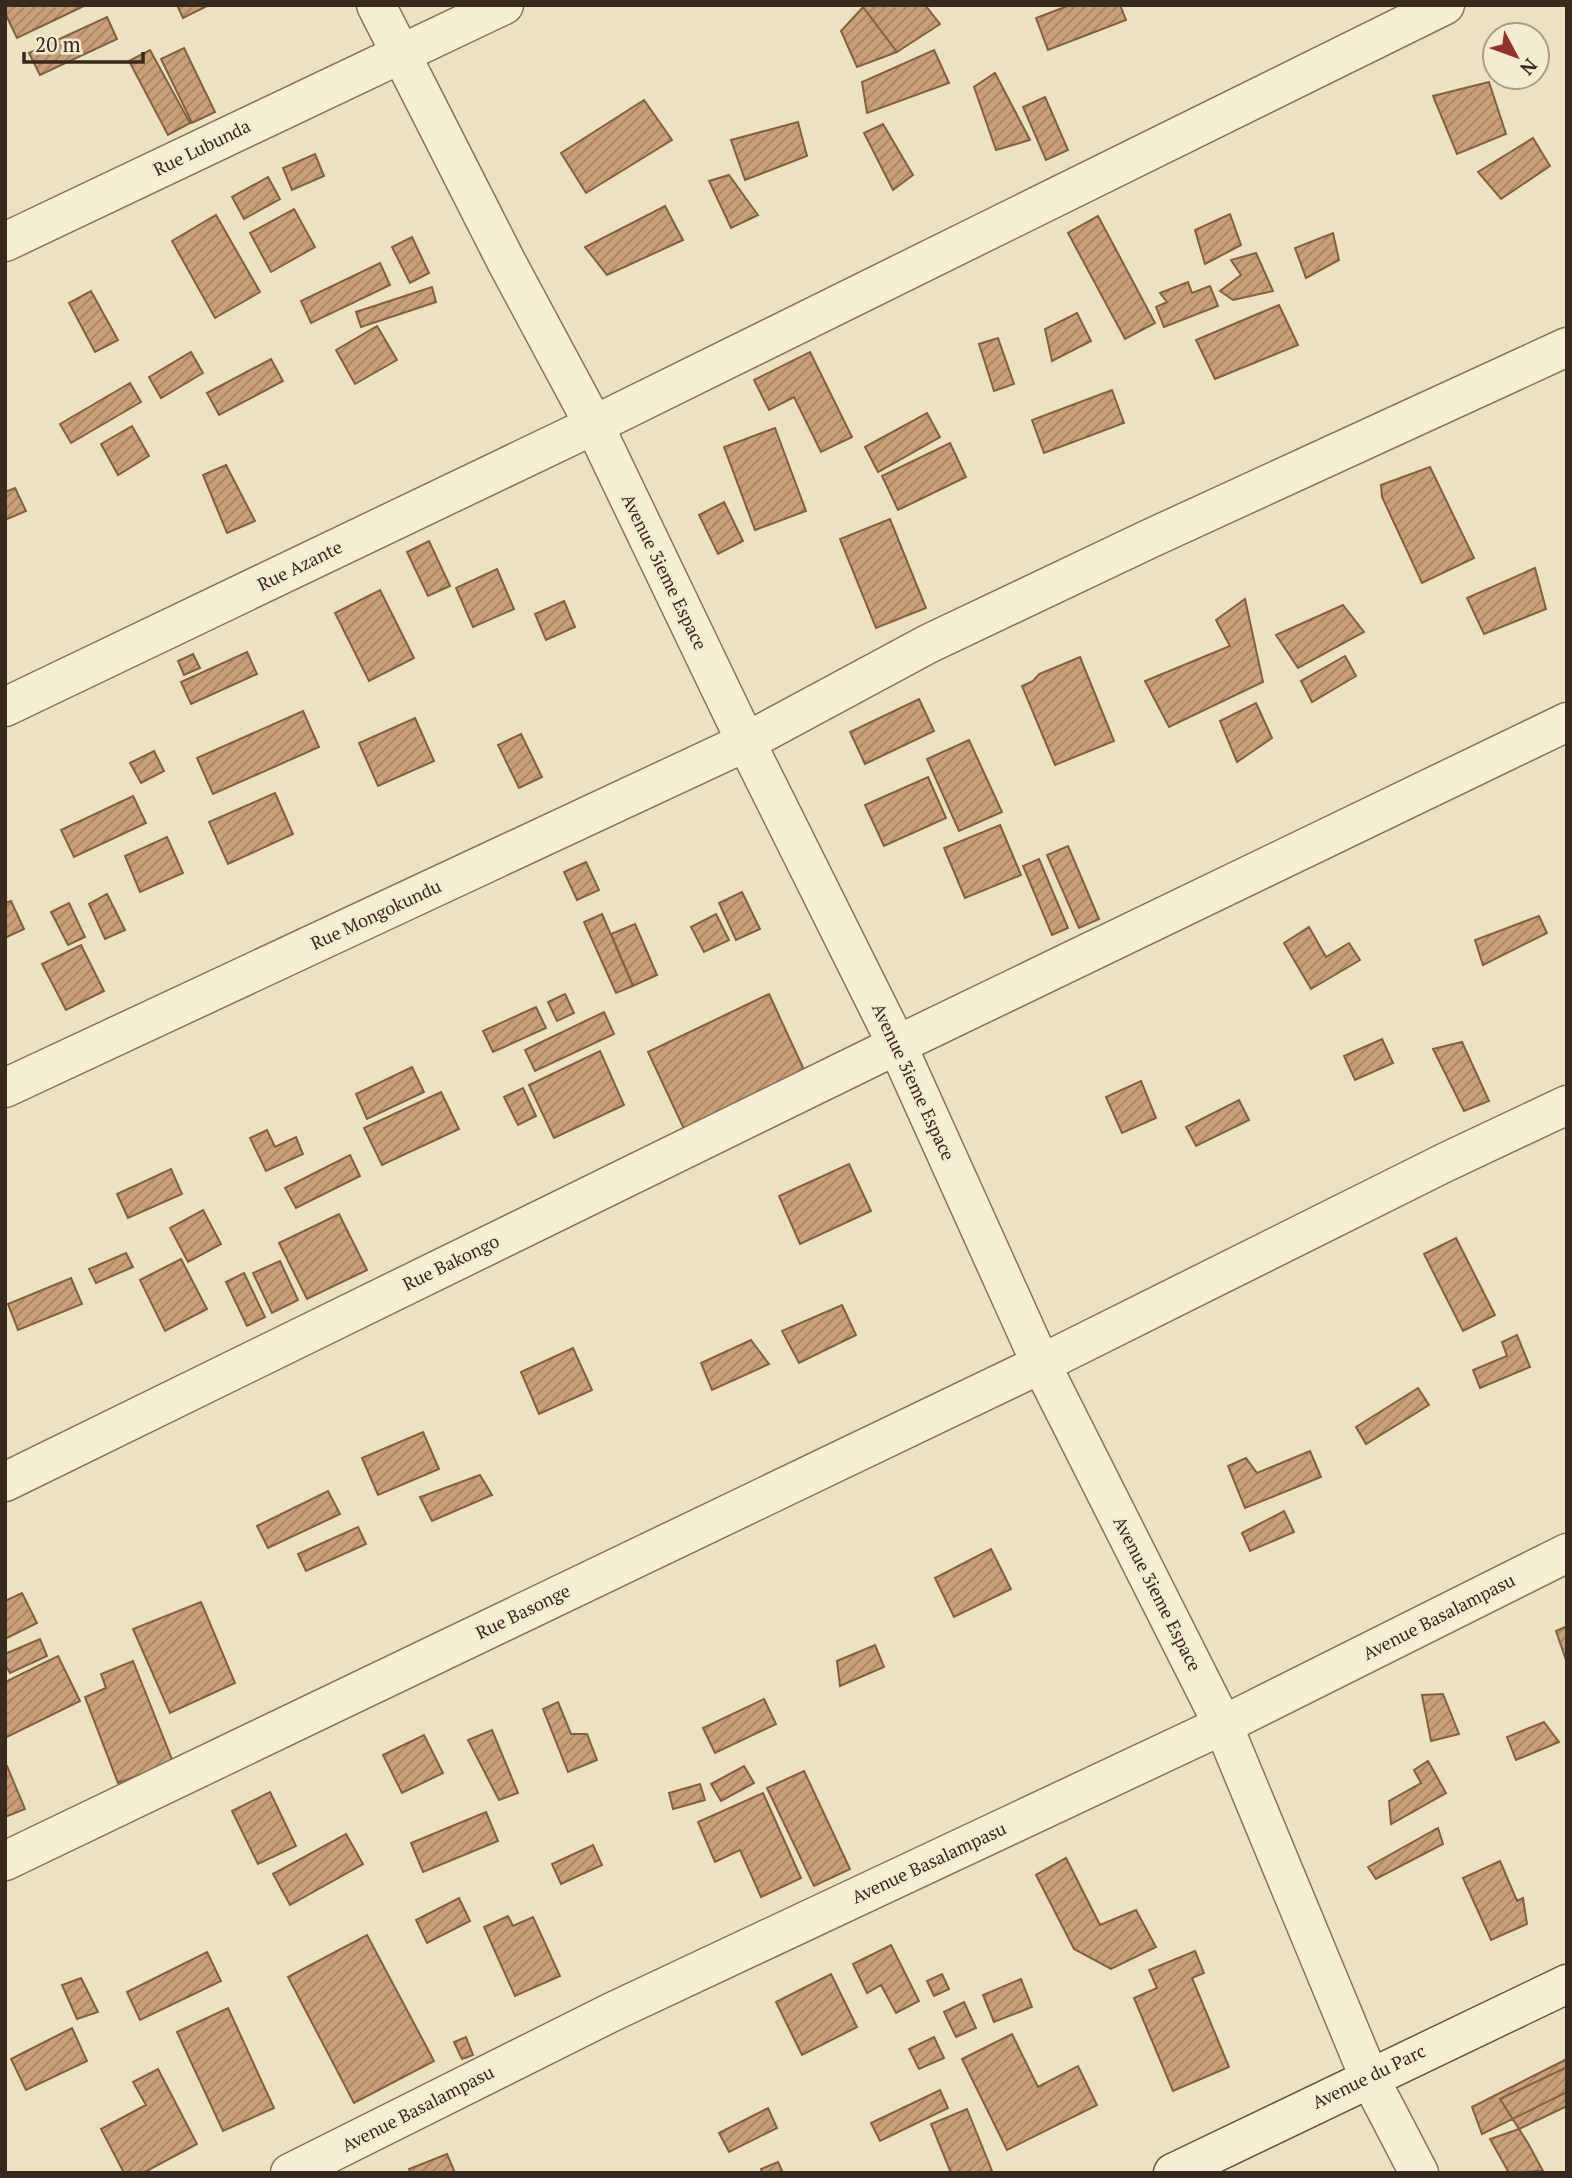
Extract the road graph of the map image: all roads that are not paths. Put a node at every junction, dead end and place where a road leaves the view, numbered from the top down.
1 (376, 5) edge
2 (504, 5) edge
3 (1444, 5) edge
4 (400, 53) junction
5 (5, 242) edge
6 (1567, 347) edge
7 (594, 425) junction
8 (5, 707) edge
9 (1567, 722) edge
10 (746, 742) junction
11 (897, 1045) junction
12 (5, 1088) edge
13 (1567, 1105) edge
14 (1041, 1364) junction
15 (5, 1482) edge
16 (1567, 1553) edge
17 (1223, 1725) junction
18 (5, 1861) edge
19 (1567, 1984) edge
20 (1369, 2077) junction
21 (290, 2173) edge
22 (1173, 2173) edge
23 (1419, 2173) edge

1 - 4 street, Avenue 3ieme Espace
2 - 4 street, Rue Lubunda
3 - 7 street, Rue Azante
4 - 5 street, Rue Lubunda
4 - 7 street, Avenue 3ieme Espace
6 - 10 street, Rue Mongokundu
7 - 8 street, Rue Azante
7 - 10 street, Avenue 3ieme Espace
9 - 11 street, Rue Bakongo
10 - 11 street, Avenue 3ieme Espace
10 - 12 street, Rue Mongokundu
11 - 14 street, Avenue 3ieme Espace
11 - 15 street, Rue Bakongo
13 - 14 street, Rue Basonge
14 - 17 street, Avenue 3ieme Espace
14 - 18 street, Rue Basonge
16 - 17 street, Avenue Basalampasu
17 - 20 street, Avenue 3ieme Espace
17 - 21 street, Avenue Basalampasu
19 - 20 street, Avenue du Parc
20 - 22 street, Avenue du Parc
20 - 23 street, Avenue 3ieme Espace

